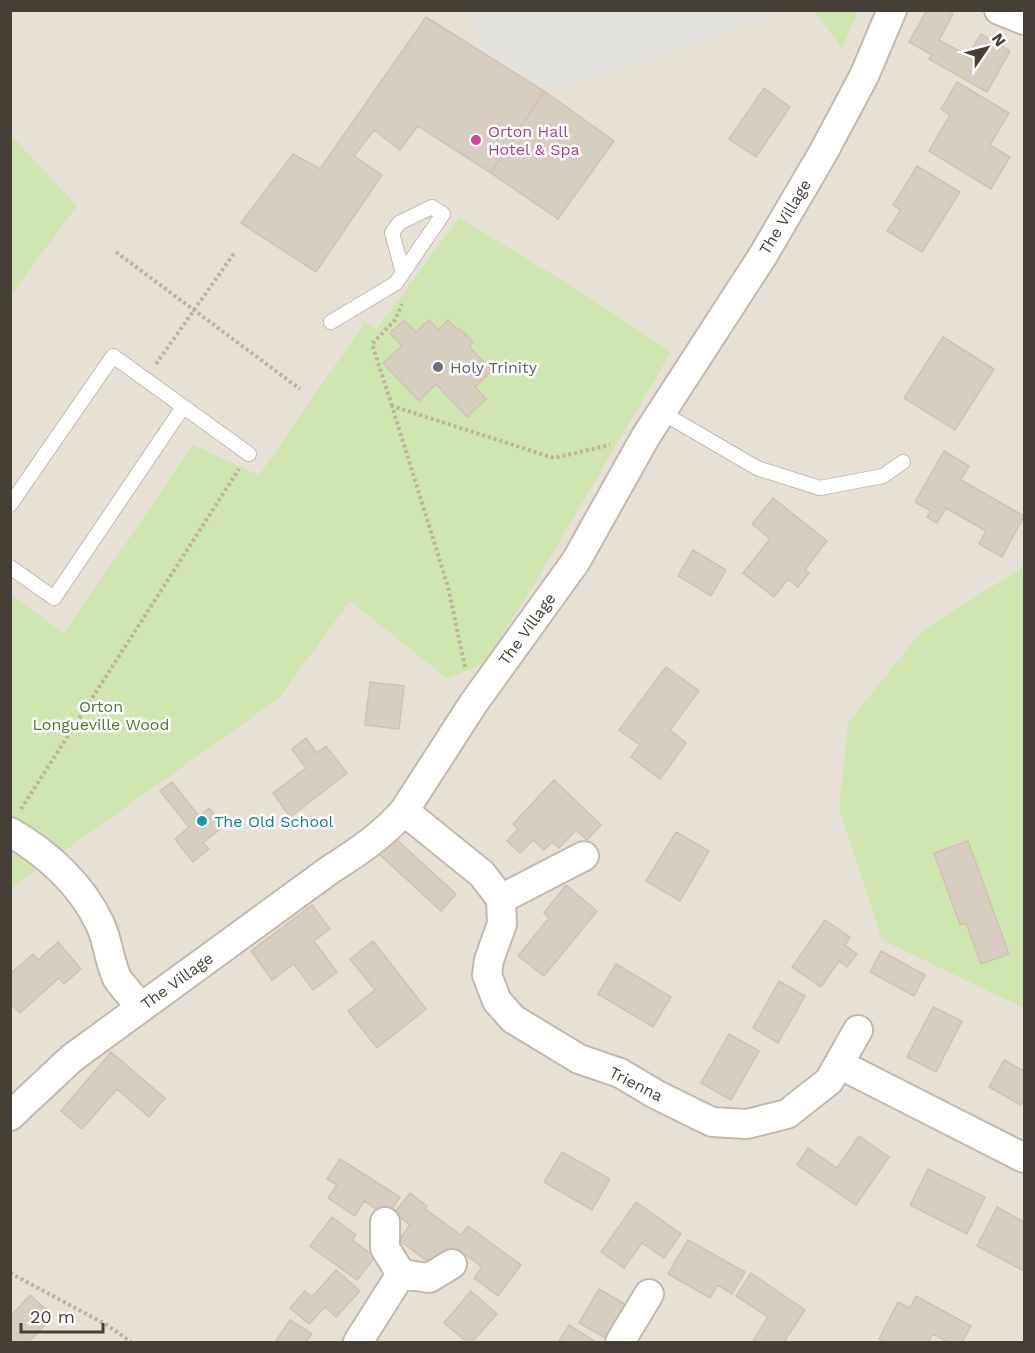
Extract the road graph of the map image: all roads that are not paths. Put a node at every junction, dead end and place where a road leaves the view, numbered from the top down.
1 (892, 10) edge
2 (999, 10) edge
3 (1024, 20) edge
4 (399, 278) junction
5 (331, 322) dead end
6 (183, 407) junction
7 (661, 412) junction
8 (249, 454) road end
9 (903, 462) dead end
10 (10, 505) edge
11 (10, 567) edge
12 (404, 811) junction
13 (14, 824) edge
14 (584, 856) dead end
15 (501, 899) junction
16 (141, 1006) junction
17 (858, 1030) dead end
18 (839, 1064) junction
19 (10, 1116) edge
20 (1024, 1158) edge
21 (385, 1222) dead end
22 (452, 1264) dead end
23 (401, 1274) junction
24 (649, 1294) dead end
25 (358, 1342) edge
26 (620, 1342) edge

1 - 7 street, The Village
2 - 3 street
4 - 4 lane
4 - 5 lane
6 - 8 lane
6 - 10 lane
6 - 11 lane
7 - 9 lane
7 - 12 street, The Village
12 - 15 street
12 - 16 street, The Village
13 - 16 street
14 - 15 street
15 - 18 street, Trienna
16 - 19 street, The Village
17 - 18 street, Trienna
18 - 20 street
21 - 23 street
22 - 23 street
23 - 25 street
24 - 26 street

